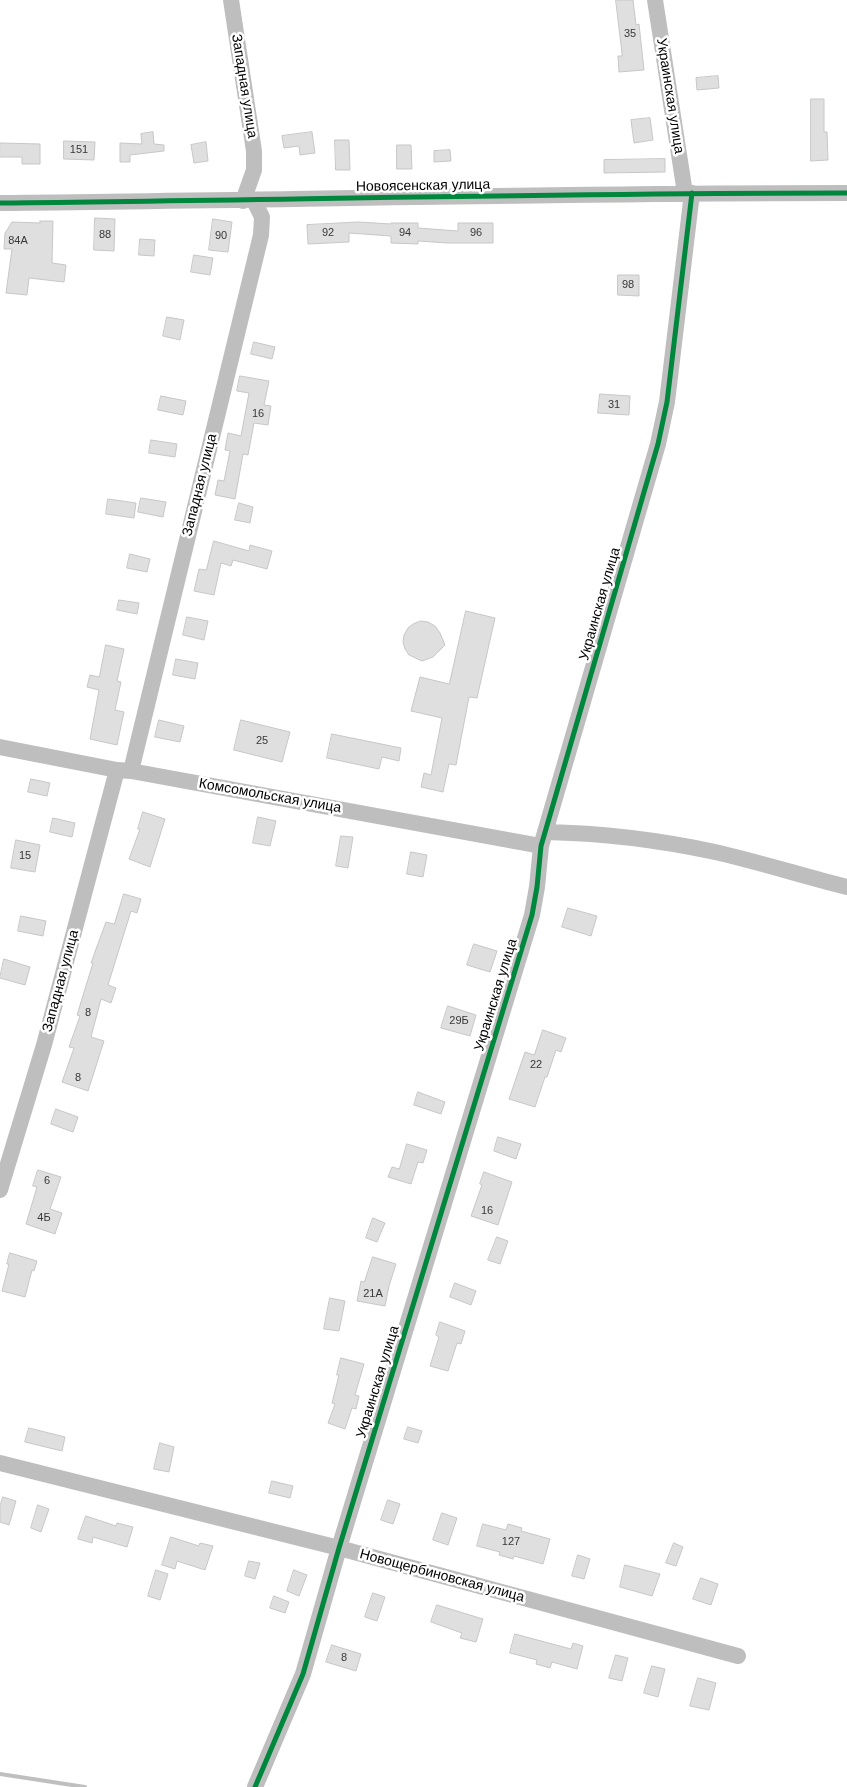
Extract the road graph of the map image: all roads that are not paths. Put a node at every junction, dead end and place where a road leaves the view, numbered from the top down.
1 (231, 0) edge
2 (655, 0) edge
3 (689, 193) junction
4 (847, 193) edge
5 (248, 201) junction
6 (0, 203) edge
7 (0, 747) edge
8 (124, 770) junction
9 (543, 839) junction
10 (847, 887) edge
11 (0, 1190) edge
12 (0, 1463) edge
13 (339, 1548) junction
14 (738, 1656) dead end
15 (256, 1787) edge

1 - 5 street, Западная улица
2 - 3 street, Украинская улица
3 - 4 street, Новоясенская улица
3 - 5 street, Новоясенская улица
3 - 9 street, Украинская улица
5 - 6 street, Новоясенская улица
5 - 8 street, Западная улица
7 - 8 street, Комсомольская улица
8 - 9 street, Комсомольская улица
8 - 11 street, Западная улица
9 - 10 street, Комсомольская улица
9 - 13 street, Украинская улица
12 - 13 street, Новощербиновская улица
13 - 14 street, Новощербиновская улица
13 - 15 street, Украинская улица

